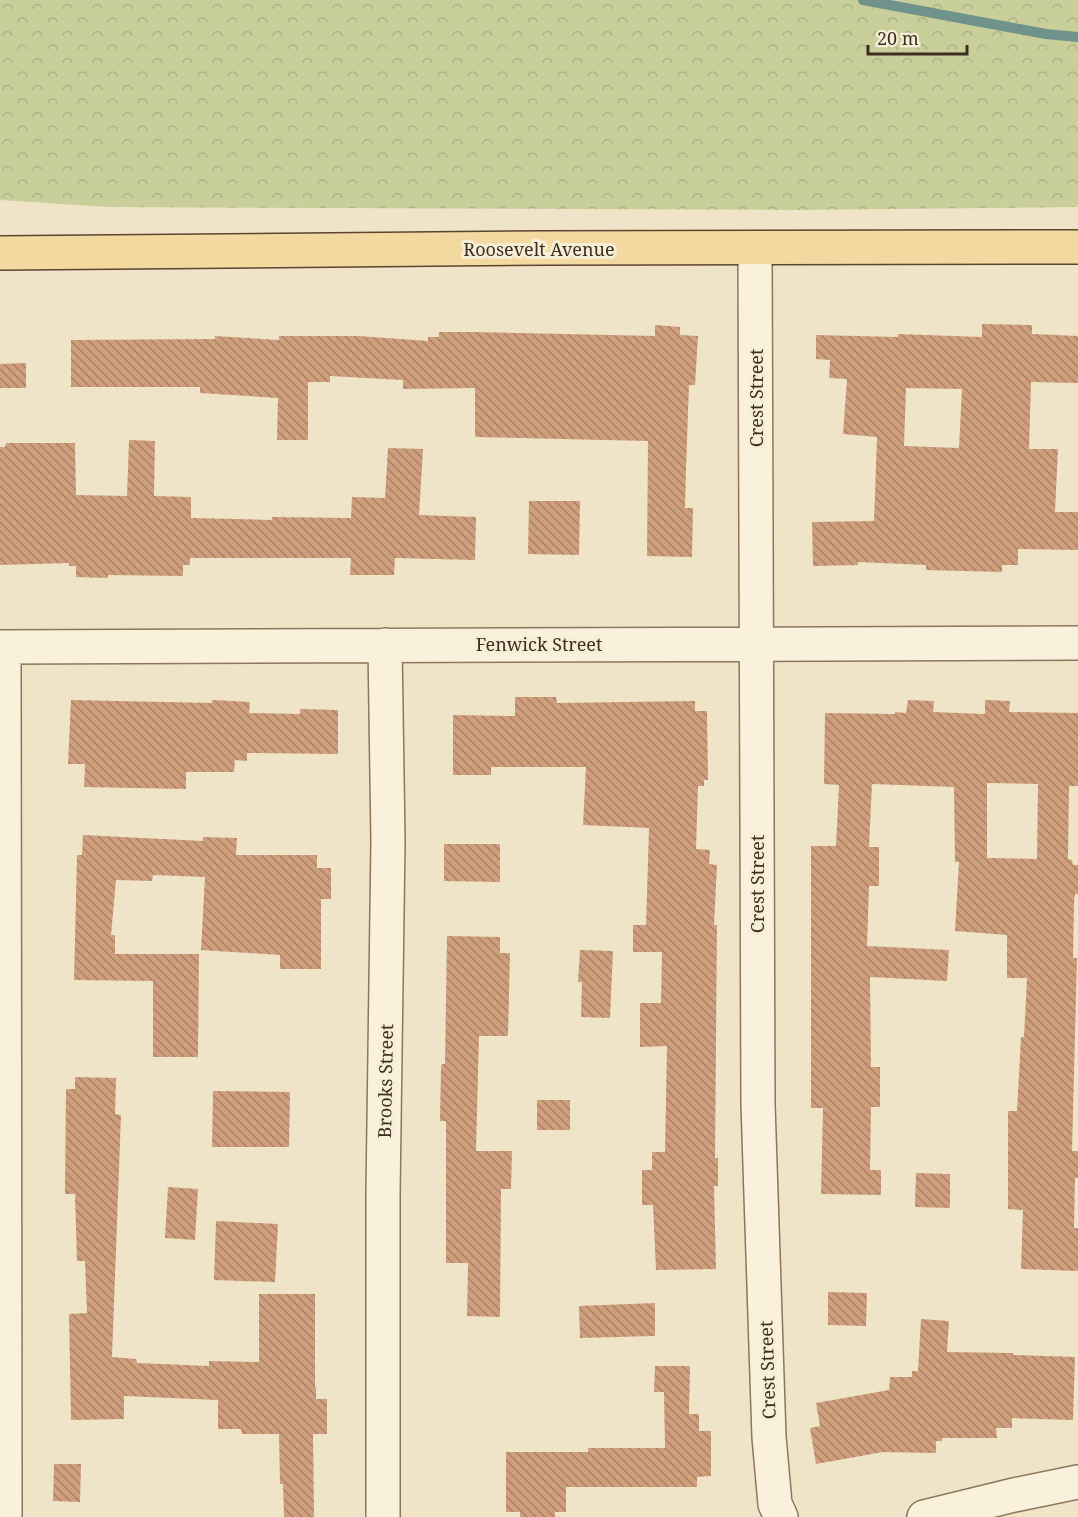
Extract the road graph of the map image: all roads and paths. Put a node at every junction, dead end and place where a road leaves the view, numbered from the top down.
1 (1078, 247) edge
2 (755, 249) junction
3 (0, 253) edge
4 (757, 643) junction
5 (1078, 643) edge
6 (385, 645) junction
7 (2, 647) edge
8 (1078, 1482) edge
9 (5, 1517) edge
10 (383, 1517) edge
11 (781, 1517) edge
12 (924, 1517) edge

1 - 2 main road, Roosevelt Avenue
2 - 3 main road, Roosevelt Avenue
2 - 4 street, Crest Street
4 - 5 street, Fenwick Street
4 - 6 street, Fenwick Street
4 - 11 street, Crest Street
6 - 7 street, Fenwick Street
6 - 10 street, Brooks Street
7 - 9 street
8 - 12 street

